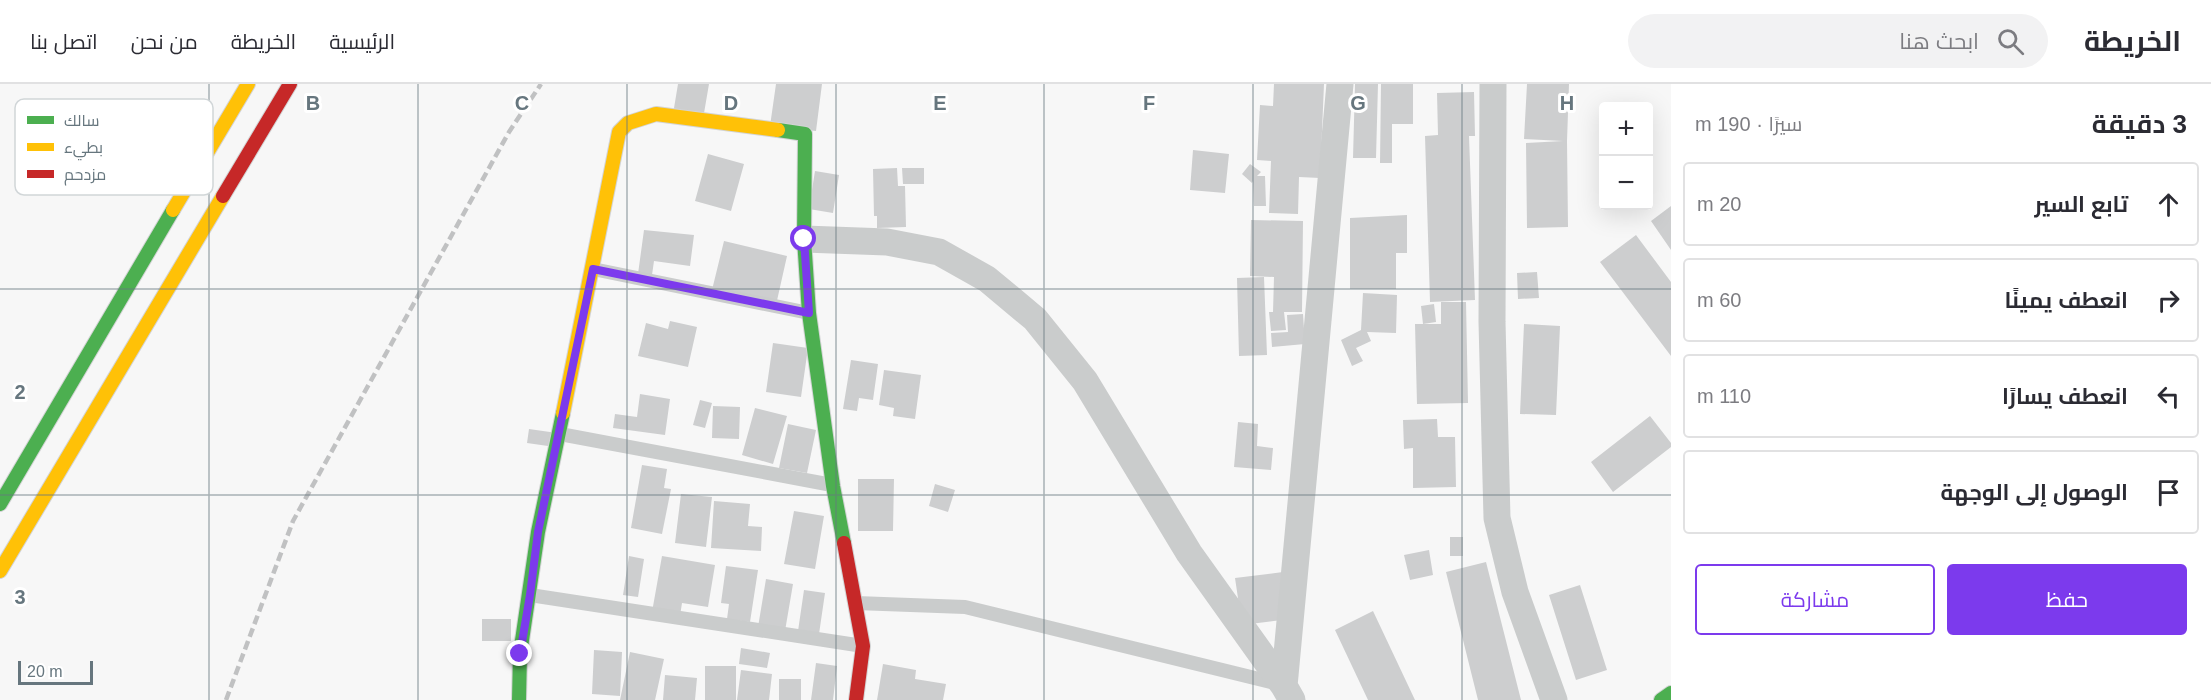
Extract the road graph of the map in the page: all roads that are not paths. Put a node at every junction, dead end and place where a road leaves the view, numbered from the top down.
1 (249, 84) edge
2 (291, 84) edge
3 (1340, 84) edge
4 (1493, 84) edge
5 (213, 145) edge
6 (183, 195) edge
7 (804, 239) junction
8 (593, 269) junction
9 (809, 313) junction
10 (560, 434) junction
11 (833, 486) junction
12 (0, 504) edge
13 (0, 571) edge
14 (530, 595) junction
15 (856, 603) junction
16 (863, 646) junction
17 (1267, 662) junction
18 (1288, 693) edge
19 (1671, 693) edge
20 (519, 700) edge
21 (856, 700) edge
22 (1554, 700) edge
23 (1661, 700) edge

1 - 5 main road
2 - 13 main road
3 - 17 street
4 - 22 street
6 - 12 main road
7 - 8 main road
7 - 9 main road
7 - 17 street
8 - 9 lane
8 - 10 main road
9 - 11 main road
10 - 11 lane
10 - 14 main road
11 - 15 main road
14 - 16 lane
14 - 20 main road
15 - 16 main road
15 - 17 lane
16 - 21 main road
17 - 18 street
19 - 23 main road

